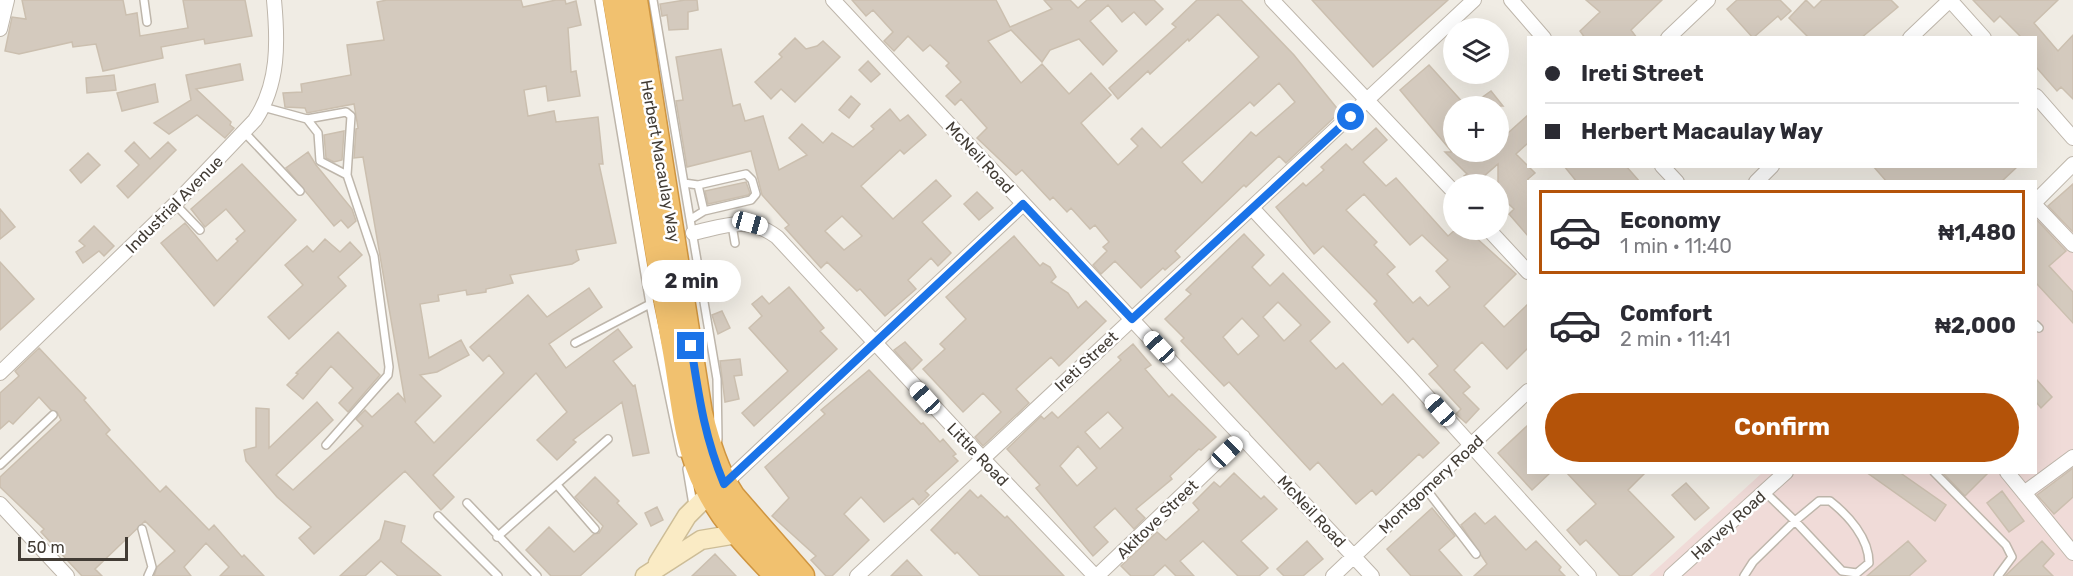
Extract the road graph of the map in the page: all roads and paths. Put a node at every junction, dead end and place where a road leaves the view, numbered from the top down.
1 (7, 0) edge
2 (144, 0) edge
3 (274, 0) edge
4 (599, 0) edge
5 (615, 0) edge
6 (635, 0) edge
7 (653, 0) edge
8 (833, 0) edge
9 (1272, 0) edge
10 (1474, 0) edge
11 (1511, 0) edge
12 (1708, 0) edge
13 (1950, 0) edge
14 (147, 22) dead end
15 (0, 29) edge
16 (1542, 36) edge
17 (1670, 36) edge
18 (1912, 36) edge
19 (1982, 36) edge
20 (2037, 97) edge
21 (1367, 102) junction
22 (263, 107) junction
23 (307, 119) junction
24 (245, 133) junction
25 (2073, 138) edge
26 (2073, 164) edge
27 (1664, 168) edge
28 (1770, 168) edge
29 (347, 174) junction
30 (1675, 180) edge
31 (1758, 180) edge
32 (1443, 181) edge
33 (684, 183) junction
34 (698, 185) junction
35 (300, 191) dead end
36 (2037, 203) edge
37 (175, 204) junction
38 (1023, 204) junction
39 (2037, 205) edge
40 (1252, 208) junction
41 (704, 211) junction
42 (690, 219) junction
43 (732, 225) junction
44 (200, 230) dead end
45 (693, 233) junction
46 (1498, 240) edge
47 (735, 243) dead end
48 (2073, 246) edge
49 (1527, 271) edge
50 (650, 304) junction
51 (1132, 319) junction
52 (874, 342) junction
53 (575, 343) dead end
54 (0, 373) edge
55 (1527, 393) edge
56 (53, 415) dead end
57 (1243, 437) junction
58 (608, 439) dead end
59 (326, 445) dead end
60 (1472, 445) junction
61 (2073, 457) edge
62 (982, 458) junction
63 (0, 465) edge
64 (1784, 474) edge
65 (1936, 474) edge
66 (2009, 474) edge
67 (557, 485) junction
68 (707, 486) junction
69 (1426, 489) junction
70 (1765, 492) junction
71 (2024, 493) junction
72 (467, 503) dead end
73 (0, 504) edge
74 (438, 516) dead end
75 (1795, 520) junction
76 (595, 529) dead end
77 (142, 530) dead end
78 (737, 534) junction
79 (497, 537) junction
80 (2073, 553) edge
81 (1476, 554) dead end
82 (1354, 556) junction
83 (650, 572) edge
84 (67, 576) edge
85 (148, 576) edge
86 (498, 576) edge
87 (537, 576) edge
88 (777, 576) edge
89 (802, 576) edge
90 (857, 576) edge
91 (1096, 576) edge
92 (1333, 576) edge
93 (1372, 576) edge
94 (1589, 576) edge
95 (1671, 576) edge
96 (1744, 576) edge
97 (1998, 576) edge

1 - 15 street
2 - 14 lane
3 - 22 street, Industrial Avenue
4 - 50 lane
5 - 68 highway, Herbert Macaulay Way
6 - 68 highway, Herbert Macaulay Way
7 - 33 lane
8 - 38 street, McNeil Road
9 - 21 street
10 - 21 street, Ireti Street
11 - 16 street
12 - 17 street
13 - 18 street
13 - 19 street
20 - 25 street
21 - 32 street
21 - 40 street, Ireti Street
22 - 23 lane
22 - 24 street, Industrial Avenue
23 - 29 lane
23 - 29 lane
24 - 35 lane
24 - 37 street, Industrial Avenue
26 - 36 street
27 - 30 street
28 - 31 street
29 - 59 lane
33 - 34 lane
33 - 42 lane
34 - 41 lane
34 - 41 lane
37 - 44 lane
37 - 54 street, Industrial Avenue
38 - 51 street, McNeil Road
38 - 52 street
39 - 48 street
40 - 51 street, Ireti Street
40 - 60 street
41 - 42 lane
42 - 45 lane
43 - 45 street, Little Road
43 - 47 lane
43 - 52 street, Little Road
45 - 68 lane
46 - 49 street
50 - 53 lane
50 - 68 lane
51 - 57 street, McNeil Road
51 - 62 street, Ireti Street
52 - 62 street, Little Road
52 - 68 street
55 - 60 street, Montgomery Road
56 - 63 lane
57 - 82 street, McNeil Road
57 - 91 street, Akitove Street
58 - 67 lane
60 - 69 street, Montgomery Road
60 - 94 street
61 - 71 street
62 - 90 street, Ireti Street
62 - 91 street, Little Road
64 - 70 street, Harvey Road
65 - 97 lane
66 - 71 street
67 - 76 lane
67 - 79 lane
68 - 78 highway, Herbert Macaulay Way
68 - 83 street
68 - 89 highway, Herbert Macaulay Way
69 - 81 lane
69 - 82 street, Montgomery Road
70 - 75 lane
70 - 95 street, Harvey Road
71 - 80 street
72 - 79 lane
73 - 84 street
74 - 86 lane
75 - 75 lane
75 - 96 lane
77 - 85 lane
78 - 83 street
78 - 88 highway, Herbert Macaulay Way
79 - 87 lane
82 - 92 street, Montgomery Road
82 - 93 street, McNeil Road

